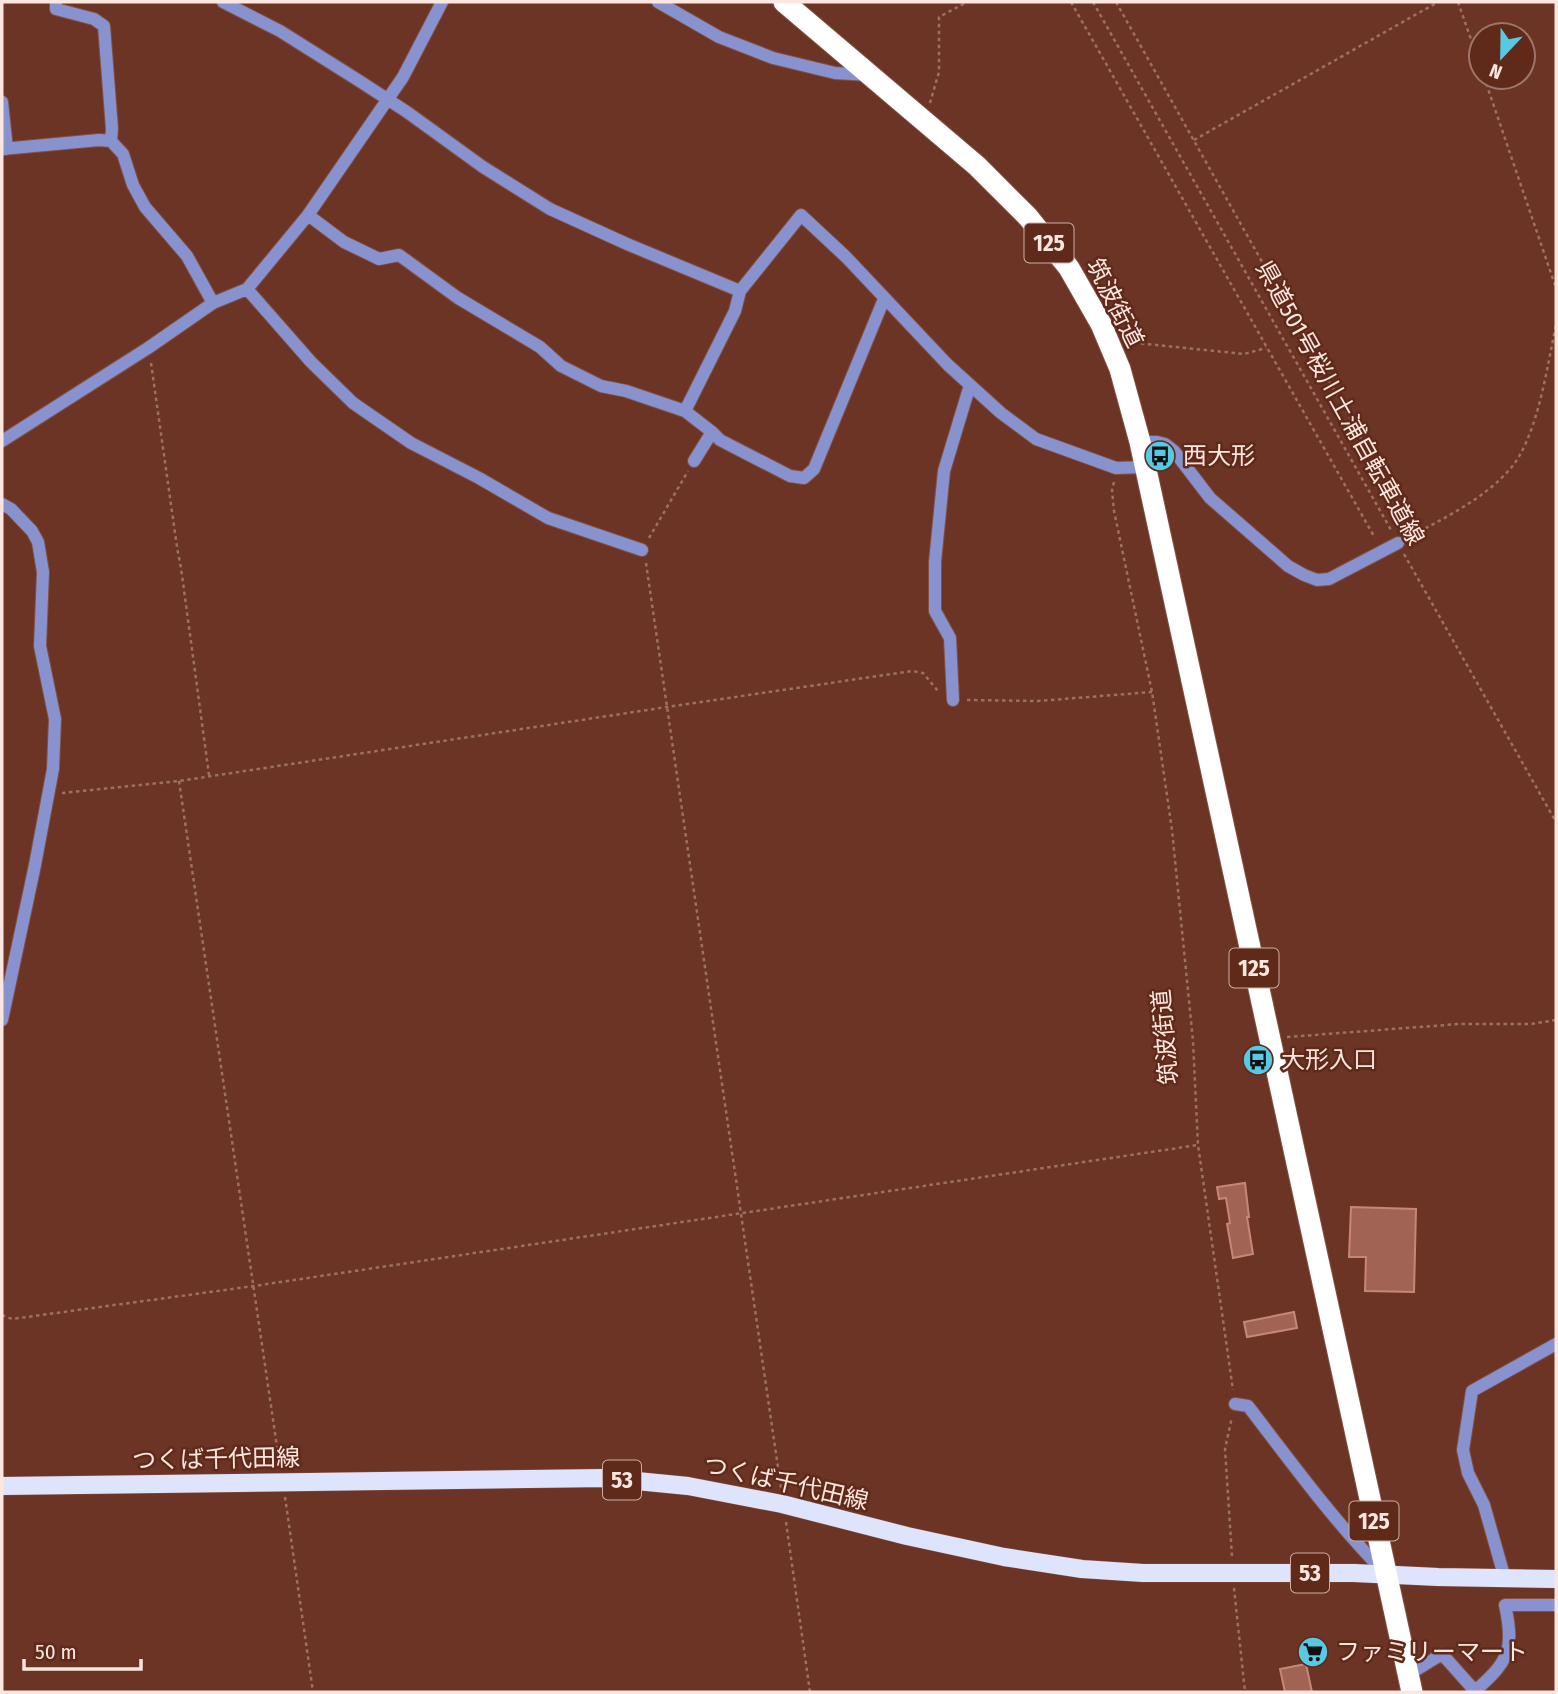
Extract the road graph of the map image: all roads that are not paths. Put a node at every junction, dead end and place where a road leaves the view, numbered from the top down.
1 (56, 2) edge
2 (223, 2) edge
3 (442, 2) edge
4 (658, 2) edge
5 (784, 2) edge
6 (869, 75) junction
7 (386, 99) junction
8 (2, 102) edge
9 (111, 141) junction
10 (4, 149) edge
11 (308, 215) junction
12 (247, 289) junction
13 (740, 291) junction
14 (884, 299) junction
15 (213, 303) junction
16 (970, 385) junction
17 (685, 411) junction
18 (712, 432) junction
19 (2, 441) edge
20 (1140, 442) junction
21 (694, 461) road end
22 (1146, 467) junction
23 (2, 504) edge
24 (1398, 543) road end
25 (642, 550) road end
26 (953, 700) road end
27 (2, 1020) edge
28 (1556, 1344) edge
29 (1235, 1404) road end
30 (2, 1486) edge
31 (1386, 1574) junction
32 (1505, 1579) junction
33 (1556, 1579) edge
34 (1556, 1605) edge
35 (1410, 1684) edge
36 (1475, 1692) edge

1 - 9 street
2 - 7 street
3 - 7 street
4 - 6 street
5 - 6 highway, 筑波街道 / 125
6 - 20 highway, 筑波街道 / 125
7 - 11 street
7 - 13 street
8 - 10 street
9 - 10 street
9 - 15 street
11 - 12 street
11 - 17 street
12 - 15 street
12 - 25 street
13 - 14 street
13 - 17 street
14 - 16 street
14 - 18 street
15 - 19 street
16 - 22 street
16 - 26 street
17 - 18 street
18 - 21 street
20 - 22 highway, 筑波街道 / 125
20 - 24 street
22 - 31 highway, 筑波街道 / 125
23 - 27 street
28 - 32 street
29 - 31 street
30 - 31 main road, つくば千代田線 / 53
31 - 32 main road, つくば千代田線 / 53
31 - 35 highway, 筑波街道 / 125
32 - 33 main road, つくば千代田線 / 53
34 - 36 street
35 - 36 street

